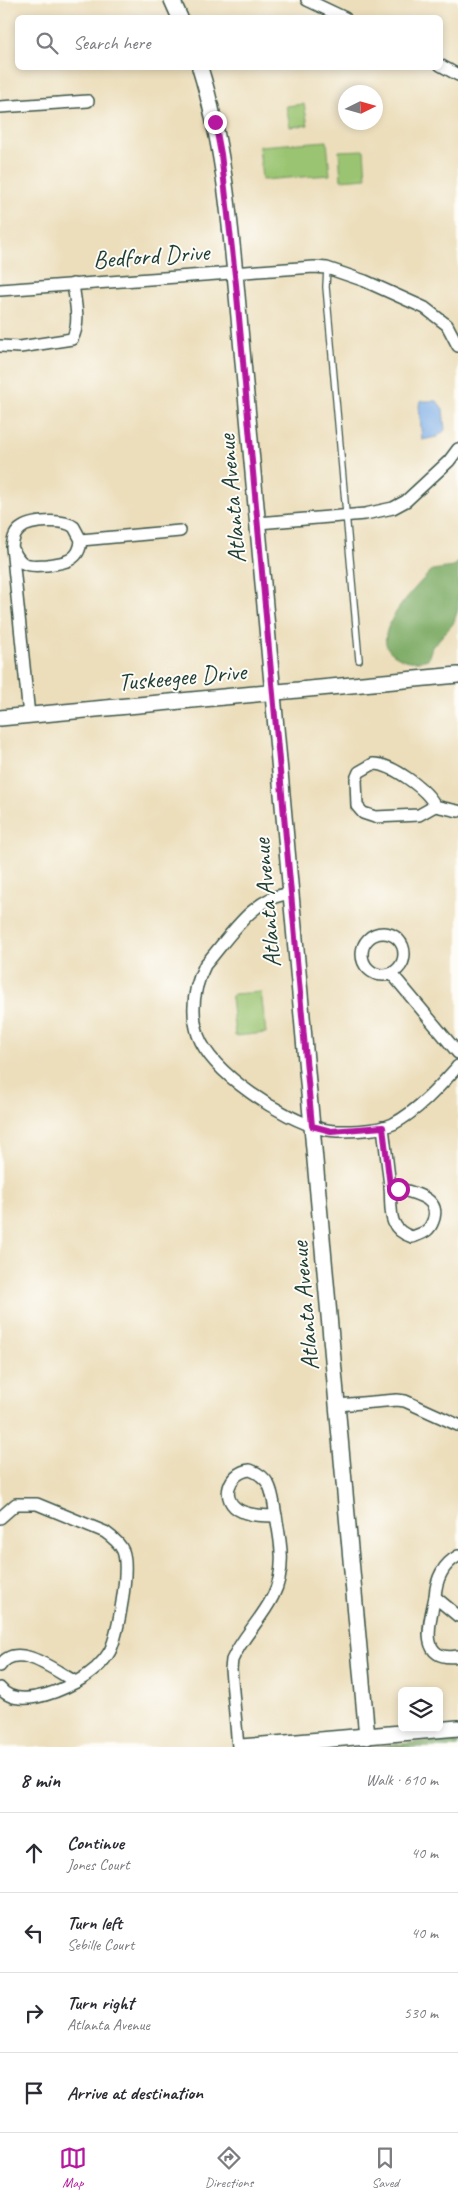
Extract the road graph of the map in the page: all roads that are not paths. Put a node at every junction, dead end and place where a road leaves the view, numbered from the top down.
1 (172, 0) edge
2 (307, 0) edge
3 (179, 15) edge
4 (339, 15) edge
5 (443, 67) edge
6 (201, 70) edge
7 (458, 75) edge
8 (88, 101) dead end
9 (0, 107) edge
10 (327, 268) junction
11 (235, 272) junction
12 (73, 284) junction
13 (0, 290) edge
14 (0, 346) edge
15 (458, 346) edge
16 (458, 448) edge
17 (347, 516) junction
18 (258, 523) junction
19 (180, 531) dead end
20 (81, 540) junction
21 (12, 547) junction
22 (359, 660) dead end
23 (458, 675) edge
24 (272, 692) junction
25 (29, 716) junction
26 (0, 718) edge
27 (436, 806) junction
28 (458, 811) edge
29 (290, 894) junction
30 (392, 974) dead end
31 (458, 1054) edge
32 (458, 1066) edge
33 (312, 1126) junction
34 (383, 1127) junction
35 (390, 1186) junction
36 (338, 1405) junction
37 (458, 1425) edge
38 (276, 1516) junction
39 (0, 1518) edge
40 (458, 1556) edge
41 (435, 1597) junction
42 (458, 1616) edge
43 (458, 1656) edge
44 (0, 1666) edge
45 (76, 1682) junction
46 (0, 1688) edge
47 (458, 1728) edge
48 (367, 1737) junction
49 (239, 1747) edge

1 - 3 street
2 - 4 street
5 - 7 street
6 - 11 street, Atlanta Avenue
8 - 9 street
10 - 11 street, Bedford Drive
10 - 15 street, Bedford Drive
10 - 17 lane
11 - 12 street, Bedford Drive
11 - 18 street, Atlanta Avenue
12 - 13 street, Bedford Drive
12 - 14 street
16 - 17 street
17 - 18 street
17 - 22 lane
18 - 24 street, Atlanta Avenue
19 - 20 street
20 - 21 street
20 - 21 street
21 - 25 street
23 - 24 street, Tuskeegee Drive
24 - 25 street, Tuskeegee Drive
24 - 29 street, Atlanta Avenue
25 - 26 street, Tuskeegee Drive
27 - 27 street
27 - 28 street
29 - 33 street, Atlanta Avenue
29 - 33 street
30 - 31 street
32 - 34 street
33 - 34 street
33 - 36 street, Atlanta Avenue
34 - 35 street
35 - 35 street
36 - 37 street
36 - 48 street, Atlanta Avenue
38 - 38 street
38 - 49 street
39 - 45 street
40 - 41 street
41 - 42 street
41 - 43 street
44 - 45 street
45 - 46 street
47 - 48 street
48 - 49 street

